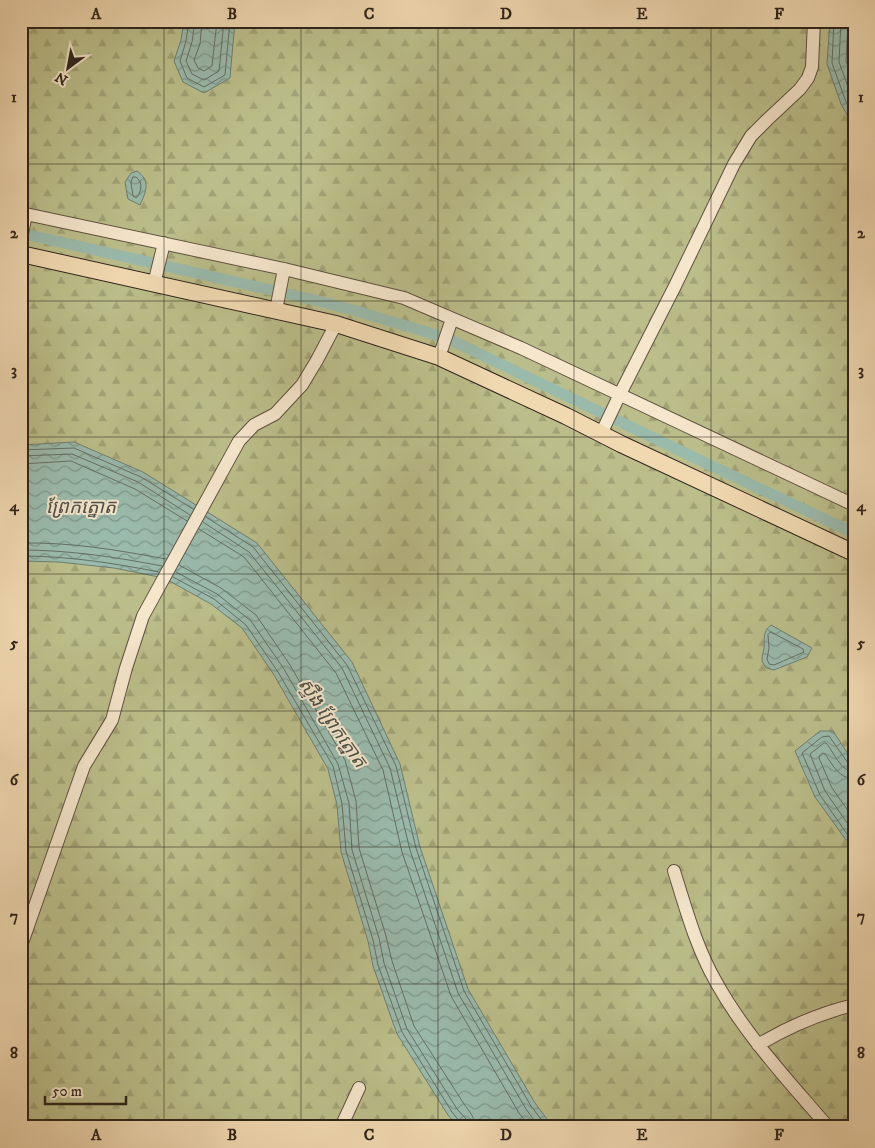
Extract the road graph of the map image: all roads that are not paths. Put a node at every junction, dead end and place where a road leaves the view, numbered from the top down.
1 (814, 21) edge
2 (24, 213) edge
3 (21, 239) edge
4 (164, 243) junction
5 (21, 254) edge
6 (283, 274) junction
7 (154, 284) junction
8 (277, 305) junction
9 (451, 323) junction
10 (336, 324) junction
11 (441, 350) junction
12 (618, 398) junction
13 (601, 434) junction
14 (854, 505) edge
15 (854, 553) edge
16 (674, 871) dead end
17 (21, 946) edge
18 (854, 1005) edge
19 (758, 1045) junction
20 (359, 1088) dead end
21 (341, 1127) edge
22 (828, 1127) edge

1 - 12 street
2 - 3 street
2 - 4 street
4 - 6 street
4 - 7 street
5 - 7 main road
6 - 8 street
6 - 9 street
7 - 8 main road
8 - 10 main road
9 - 11 street
9 - 12 street
10 - 11 main road
10 - 17 street
11 - 13 main road
12 - 13 street
12 - 14 street
13 - 15 main road
16 - 19 street
18 - 19 street
19 - 22 street
20 - 21 street

